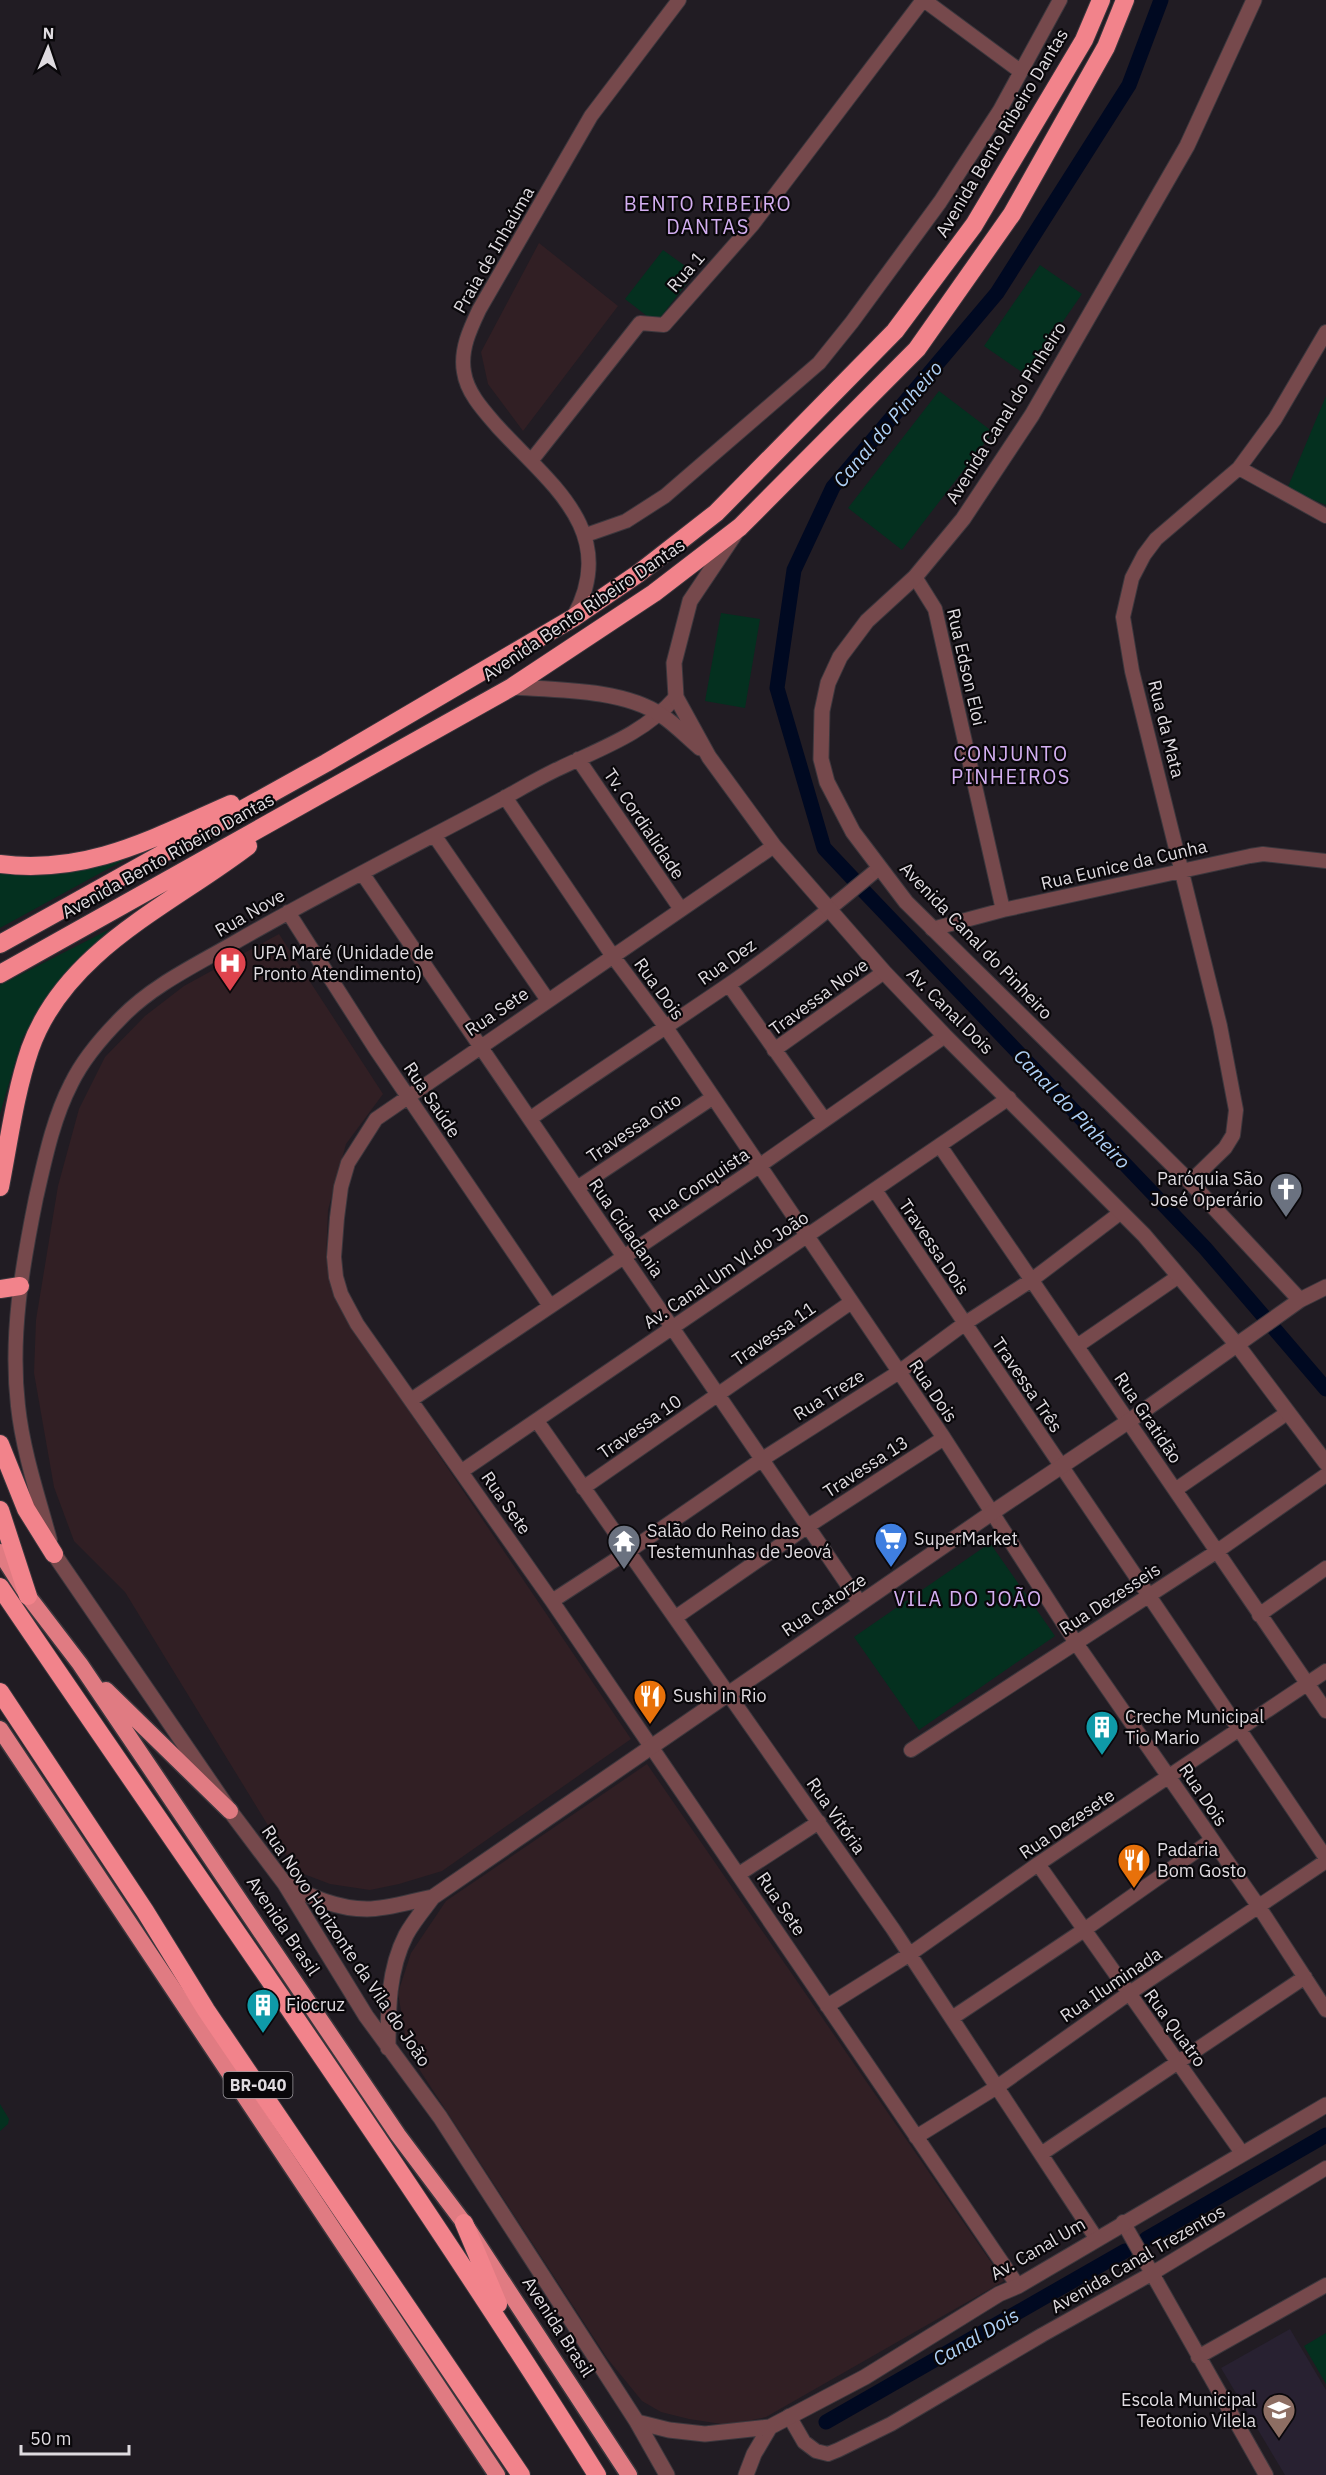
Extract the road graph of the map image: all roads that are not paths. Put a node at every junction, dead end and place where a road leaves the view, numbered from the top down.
1 (678, 0) edge
2 (924, 0) edge
3 (1059, 0) edge
4 (1101, 0) edge
5 (1125, 0) edge
6 (1254, 0) edge
7 (1020, 71) junction
8 (1324, 339) edge
9 (531, 460) junction
10 (1239, 468) junction
11 (1326, 516) edge
12 (740, 527) junction
13 (586, 536) junction
14 (915, 577) junction
15 (573, 618) junction
16 (512, 687) junction
17 (676, 697) junction
18 (660, 714) junction
19 (708, 755) junction
20 (578, 759) junction
21 (326, 763) junction
22 (505, 797) junction
23 (293, 809) junction
24 (434, 835) junction
25 (774, 846) junction
26 (1326, 861) edge
27 (0, 864) edge
28 (879, 868) junction
29 (1183, 869) junction
30 (362, 873) junction
31 (680, 908) junction
32 (828, 910) junction
33 (1003, 910) junction
34 (288, 912) junction
35 (932, 929) junction
36 (0, 944) edge
37 (612, 955) junction
38 (884, 972) junction
39 (0, 974) edge
40 (729, 985) junction
41 (547, 999) junction
42 (665, 1026) junction
43 (945, 1036) junction
44 (478, 1046) junction
45 (774, 1050) junction
46 (407, 1095) junction
47 (712, 1098) junction
48 (1009, 1098) junction
49 (531, 1118) junction
50 (824, 1119) junction
51 (940, 1146) junction
52 (759, 1166) junction
53 (1190, 1182) junction
54 (0, 1187) edge
55 (577, 1188) junction
56 (875, 1190) junction
57 (1120, 1213) junction
58 (807, 1237) junction
59 (625, 1257) junction
60 (1179, 1276) junction
61 (1032, 1279) junction
62 (20, 1286) junction
63 (0, 1289) edge
64 (1325, 1290) edge
65 (1300, 1300) junction
66 (850, 1303) junction
67 (550, 1306) junction
68 (964, 1324) junction
69 (673, 1327) junction
70 (1077, 1346) junction
71 (1238, 1346) junction
72 (899, 1372) junction
73 (718, 1395) junction
74 (411, 1400) junction
75 (1287, 1413) junction
76 (537, 1421) junction
77 (1129, 1421) junction
78 (944, 1438) junction
79 (0, 1444) edge
80 (761, 1460) junction
81 (1326, 1463) edge
82 (1060, 1467) junction
83 (462, 1471) junction
84 (1326, 1475) edge
85 (583, 1488) junction
86 (1175, 1490) junction
87 (0, 1510) edge
88 (993, 1512) junction
89 (808, 1526) junction
90 (629, 1551) junction
91 (0, 1552) edge
92 (1216, 1552) junction
93 (54, 1554) junction
94 (1326, 1568) edge
95 (0, 1587) edge
96 (1149, 1594) junction
97 (28, 1596) junction
98 (552, 1600) junction
99 (860, 1603) junction
100 (1259, 1615) junction
101 (676, 1617) junction
102 (1076, 1643) junction
103 (80, 1664) junction
104 (1326, 1671) edge
105 (1307, 1684) junction
106 (0, 1692) edge
107 (729, 1695) junction
108 (1326, 1711) edge
109 (0, 1728) edge
110 (1239, 1728) junction
111 (653, 1747) junction
112 (911, 1750) dead end
113 (1170, 1778) junction
114 (230, 1811) junction
115 (819, 1822) junction
116 (1212, 1840) junction
117 (1326, 1860) edge
118 (1038, 1864) junction
119 (739, 1874) junction
120 (285, 1884) junction
121 (433, 1897) junction
122 (1259, 1907) junction
123 (1084, 1930) junction
124 (910, 1954) junction
125 (1305, 1977) junction
126 (1128, 1994) junction
127 (827, 2006) junction
128 (1326, 2010) edge
129 (952, 2018) junction
130 (388, 2048) junction
131 (1177, 2063) junction
132 (998, 2086) junction
133 (1326, 2105) edge
134 (916, 2137) junction
135 (1242, 2153) junction
136 (1041, 2154) junction
137 (1326, 2168) edge
138 (1123, 2222) junction
139 (464, 2223) junction
140 (1096, 2238) junction
141 (1151, 2274) junction
142 (1326, 2285) edge
143 (1018, 2286) junction
144 (514, 2342) junction
145 (1198, 2357) junction
146 (789, 2416) junction
147 (637, 2422) junction
148 (770, 2427) junction
149 (497, 2475) edge
150 (521, 2475) edge
151 (597, 2475) edge
152 (629, 2475) edge
153 (667, 2475) edge
154 (746, 2475) edge
155 (1266, 2475) edge

1 - 9 street, Praia de Inhaúma
2 - 7 street
2 - 9 street, Rua 1
3 - 7 street
4 - 15 highway, Avenida Bento Ribeiro Dantas
5 - 12 highway, Avenida Bento Ribeiro Dantas
6 - 14 street, Avenida Canal do Pinheiro
7 - 13 street
8 - 10 street, Rua da Mata
9 - 13 street, Praia de Inhaúma
10 - 11 street
10 - 29 street, Rua da Mata
12 - 16 highway, Avenida Bento Ribeiro Dantas
12 - 17 street
13 - 15 street, Praia de Inhaúma
14 - 28 street, Avenida Canal do Pinheiro
14 - 33 street, Rua Edson Eloi
15 - 21 highway, Avenida Bento Ribeiro Dantas
16 - 18 street
16 - 23 highway, Avenida Bento Ribeiro Dantas
17 - 18 street
17 - 19 street
18 - 19 street
18 - 20 street, Rua Nove
19 - 25 street, Av. Canal Dois
20 - 22 street, Rua Nove
20 - 31 street, Tv. Cordialidade
21 - 27 highway
21 - 36 highway, Avenida Bento Ribeiro Dantas
22 - 24 street, Rua Nove
22 - 37 street, Rua Dois
23 - 39 highway, Avenida Bento Ribeiro Dantas
23 - 54 highway
24 - 30 street, Rua Nove
24 - 41 street
25 - 31 street, Rua Sete
25 - 32 street, Av. Canal Dois
26 - 29 street, Rua Eunice da Cunha
28 - 32 street, Rua Dez
28 - 35 street, Avenida Canal do Pinheiro
29 - 33 street, Rua Eunice da Cunha
29 - 53 street, Rua da Mata
30 - 34 street, Rua Nove
30 - 44 street, Rua Cidadania
31 - 37 street, Rua Sete
32 - 38 street, Av. Canal Dois
32 - 40 street, Rua Dez
33 - 35 street, Rua Eunice da Cunha
34 - 46 street, Rua Saúde
34 - 62 street, Rua Nove
35 - 53 street, Avenida Canal do Pinheiro
37 - 41 street, Rua Sete
37 - 42 street, Rua Dois
38 - 43 street, Av. Canal Dois
38 - 45 street, Travessa Nove
40 - 42 street, Rua Dez
40 - 45 street
41 - 44 street, Rua Sete
42 - 47 street, Rua Dois
42 - 49 street, Rua Dez
43 - 48 street, Av. Canal Dois
43 - 50 street, Rua Conquista
44 - 46 street, Rua Sete
44 - 49 street, Rua Cidadania
45 - 50 street
46 - 67 street, Rua Saúde
46 - 74 street, Rua Sete
47 - 52 street, Rua Dois
47 - 55 street, Travessa Oito
48 - 51 street, Av. Canal Um Vl.do João
48 - 57 street, Av. Canal Dois
49 - 55 street, Rua Cidadania
50 - 52 street, Rua Conquista
51 - 56 street, Av. Canal Um Vl.do João
51 - 61 street, Rua Gratidão
52 - 58 street, Rua Dois
52 - 59 street, Rua Conquista
53 - 65 street, Avenida Canal do Pinheiro
55 - 59 street, Rua Cidadania
56 - 58 street, Av. Canal Um Vl.do João
56 - 68 street, Travessa Dois
57 - 60 street, Av. Canal Dois
57 - 61 street, Rua Treze
58 - 66 street, Rua Dois
58 - 69 street, Av. Canal Um Vl.do João
59 - 67 street, Rua Conquista
59 - 69 street, Rua Cidadania
60 - 70 street
60 - 71 street, Av. Canal Dois
61 - 68 street, Rua Treze
61 - 70 street, Rua Gratidão
62 - 63 highway
62 - 93 street, Rua Novo Horizonte da Vila do João
64 - 65 street, Rua Catorze
65 - 71 street, Rua Catorze
66 - 72 street, Rua Dois
66 - 73 street, Travessa 11
67 - 74 street, Rua Conquista
68 - 72 street, Rua Treze
68 - 82 street, Travessa Três
69 - 73 street, Rua Cidadania
69 - 76 street, Av. Canal Um Vl.do João
70 - 77 street, Rua Gratidão
71 - 75 street
71 - 77 street, Rua Catorze
72 - 78 street, Rua Dois
72 - 80 street, Rua Treze
73 - 80 street, Rua Cidadania
73 - 85 street, Travessa 10
74 - 83 street, Rua Sete
75 - 81 street
75 - 86 street
76 - 83 street, Av. Canal Um Vl.do João
76 - 85 street, Rua Vitória
77 - 82 street, Rua Catorze
77 - 86 street, Rua Gratidão
78 - 88 street, Rua Dois
78 - 89 street, Travessa 13
79 - 93 highway
80 - 89 street, Rua Cidadania
80 - 90 street, Rua Treze
82 - 88 street, Rua Catorze
82 - 96 street, Travessa Três
83 - 98 street, Rua Sete
84 - 92 street, Rua Dezesseis
85 - 90 street, Rua Vitória
86 - 92 street, Rua Gratidão
87 - 97 highway
88 - 99 street, Rua Catorze
88 - 102 street, Rua Dois
89 - 99 street, Rua Cidadania
89 - 101 street, Travessa 13
90 - 98 street, Rua Treze
90 - 101 street, Rua Vitória
91 - 97 highway, Avenida Brasil
92 - 96 street, Rua Dezesseis
92 - 100 street, Rua Gratidão
93 - 114 street, Rua Novo Horizonte da Vila do João
94 - 100 street
95 - 144 highway
96 - 102 street, Rua Dezesseis
96 - 110 street, Travessa Três
97 - 103 highway, Avenida Brasil
98 - 111 street, Rua Sete
99 - 107 street, Rua Catorze
100 - 105 street, Rua Gratidão
101 - 107 street, Rua Vitória
102 - 112 street, Rua Dezesseis
102 - 113 street, Rua Dois
103 - 114 highway
103 - 139 highway, Avenida Brasil
104 - 105 street, Rua Dezesete
105 - 108 street, Rua Gratidão
105 - 110 street, Rua Dezesete
106 - 150 highway, BR-040
107 - 111 street, Rua Catorze
107 - 115 street, Rua Vitória
109 - 149 highway
110 - 113 street, Rua Dezesete
110 - 117 street, Travessa Três
111 - 119 street, Rua Sete
111 - 121 street, Rua Catorze
113 - 116 street, Rua Dois
113 - 118 street, Rua Dezesete
114 - 120 street, Rua Novo Horizonte da Vila do João
115 - 119 street
115 - 124 street, Rua Vitória
116 - 122 street, Rua Dois
116 - 123 street
117 - 122 street, Rua Iluminada
118 - 123 street, Rua Quatro
118 - 124 street, Rua Dezesete
119 - 127 street, Rua Sete
120 - 121 street, Rua Catorze
120 - 130 street, Rua Novo Horizonte da Vila do João
121 - 130 street, Rua Catorze
122 - 125 street, Rua Dois
122 - 126 street, Rua Iluminada
123 - 126 street, Rua Quatro
123 - 129 street
124 - 127 street, Rua Dezesete
124 - 129 street, Rua Vitória
125 - 128 street, Rua Dois
125 - 131 street
126 - 131 street, Rua Quatro
126 - 132 street, Rua Iluminada
127 - 134 street, Rua Sete
129 - 132 street, Rua Vitória
130 - 147 street, Rua Novo Horizonte da Vila do João
131 - 135 street, Rua Quatro
131 - 136 street
132 - 134 street, Rua Iluminada
132 - 136 street, Rua Vitória
133 - 135 street, Av. Canal Um
134 - 143 street, Rua Sete
135 - 138 street, Av. Canal Um
136 - 140 street, Rua Vitória
137 - 141 street, Avenida Canal Trezentos
138 - 140 street, Av. Canal Um
138 - 141 street
139 - 144 highway
139 - 152 highway, Avenida Brasil
140 - 143 street, Av. Canal Um
141 - 145 street
141 - 146 street, Avenida Canal Trezentos
142 - 145 street
143 - 146 street, Av. Canal Um
144 - 151 highway
145 - 155 street
146 - 148 street, Av. Canal Um
147 - 148 street
147 - 153 street, Rua Novo Horizonte da Vila do João
148 - 154 street

